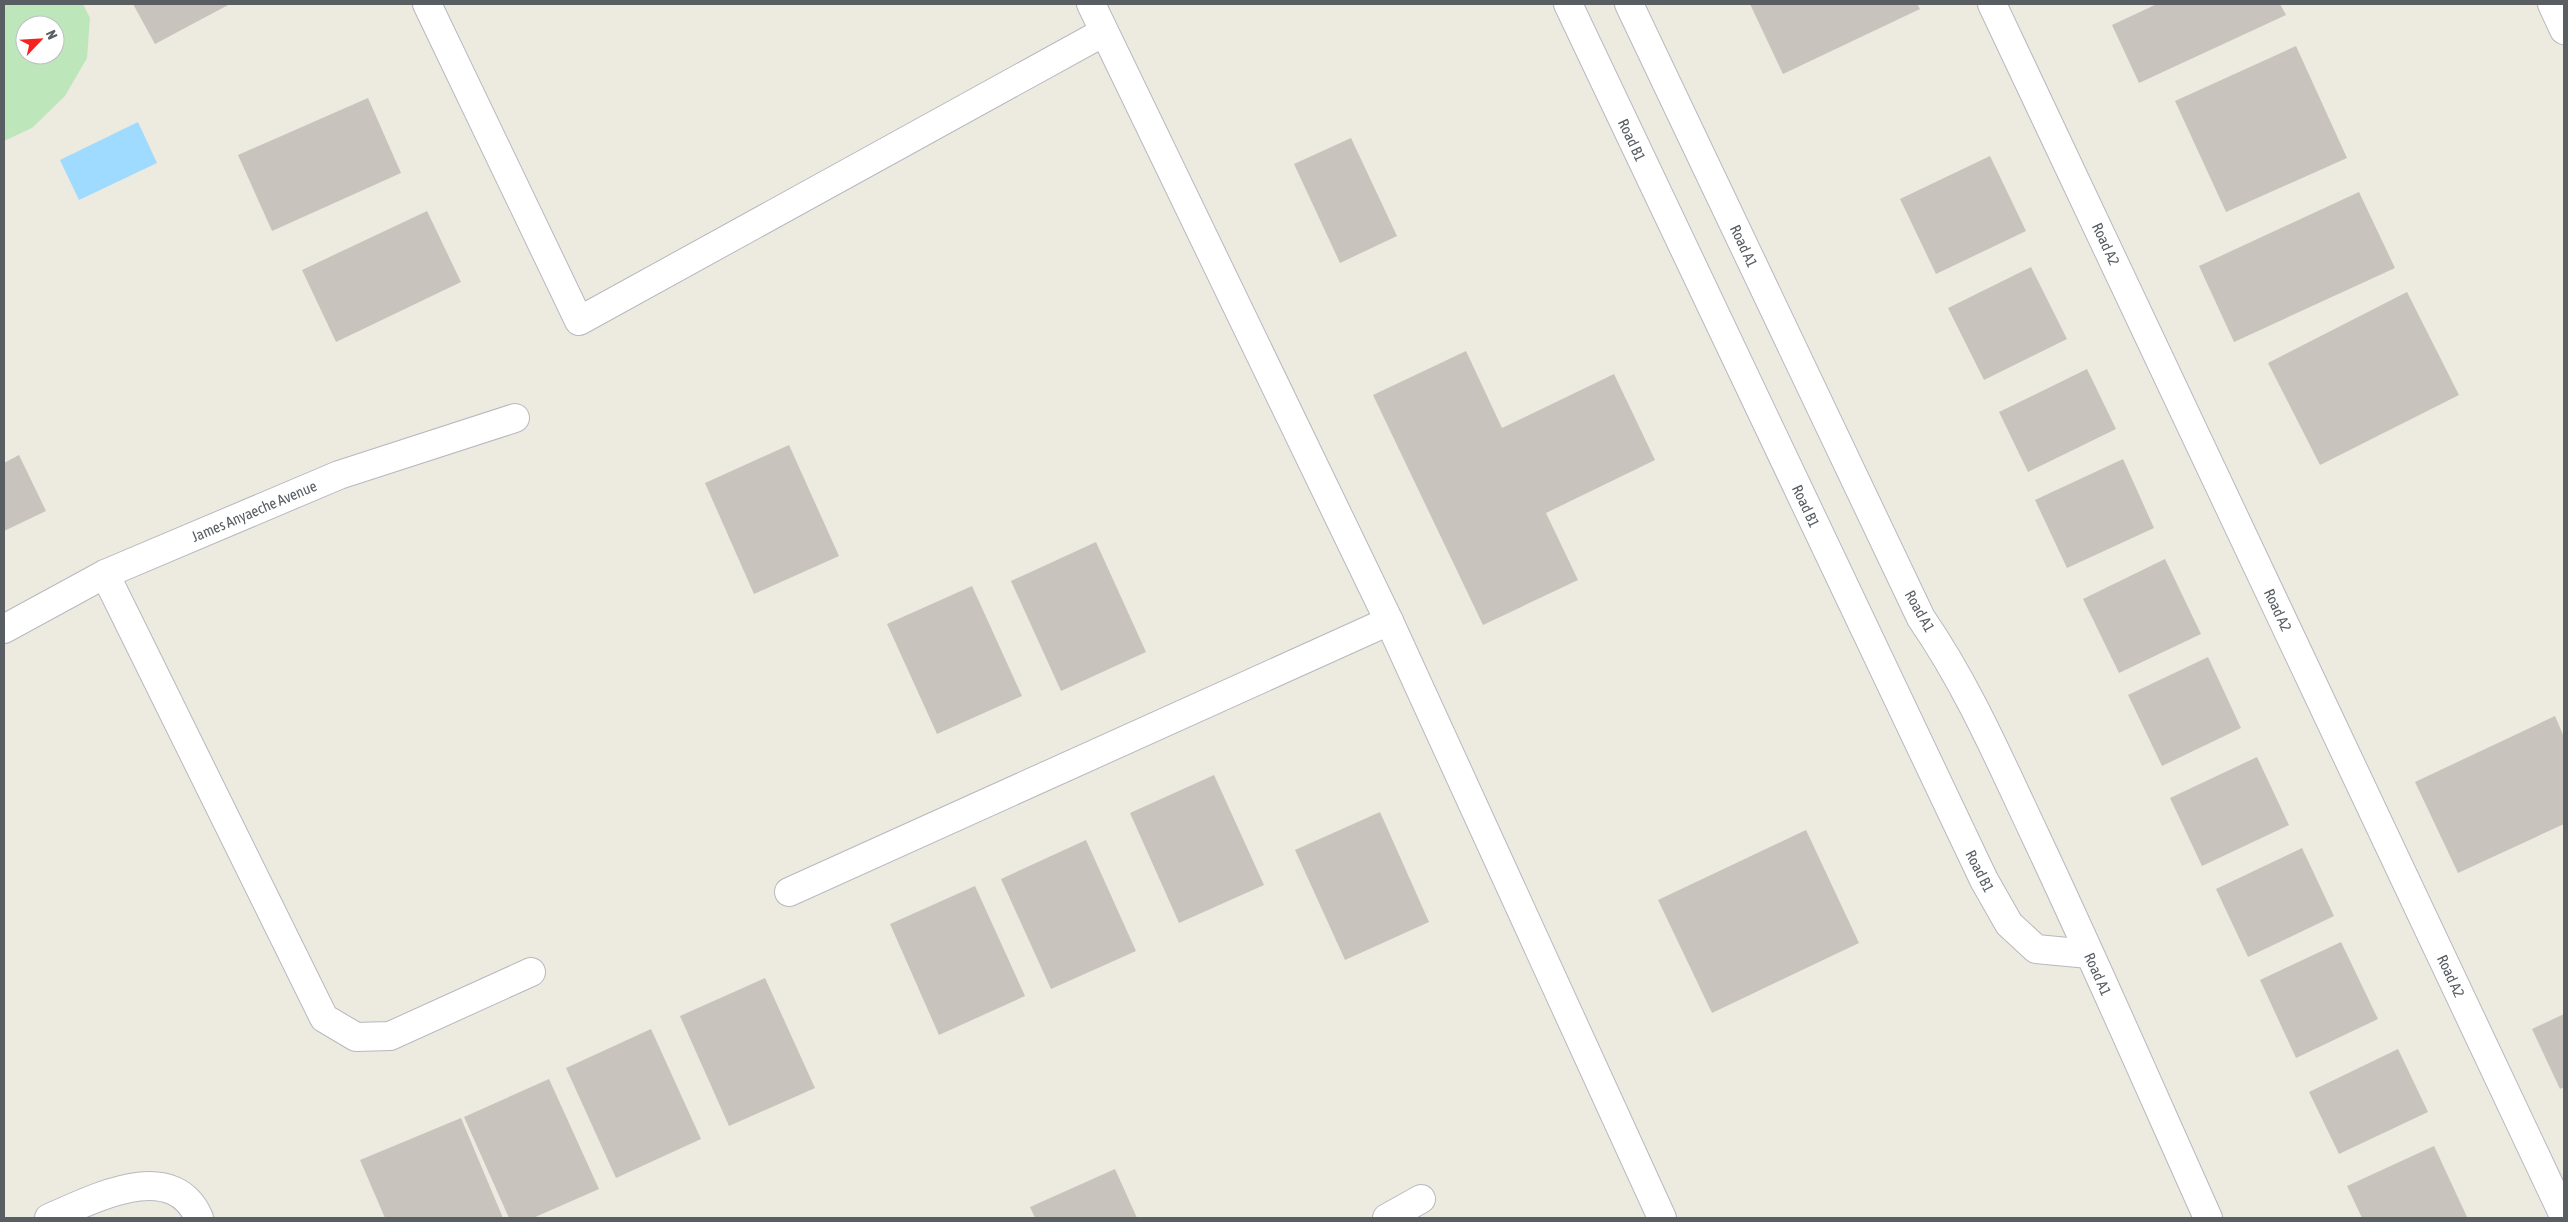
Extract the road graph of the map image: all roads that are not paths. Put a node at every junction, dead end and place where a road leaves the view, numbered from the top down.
1 (427, 4) edge
2 (1091, 4) edge
3 (1568, 4) edge
4 (1629, 4) edge
5 (1992, 4) edge
6 (2552, 4) edge
7 (2564, 30) edge
8 (1104, 32) junction
9 (515, 418) dead end
10 (106, 574) junction
11 (1388, 621) junction
12 (4, 629) edge
13 (790, 892) dead end
14 (2089, 954) junction
15 (531, 972) dead end
16 (1421, 1199) dead end
17 (2564, 1216) edge
18 (50, 1218) edge
19 (199, 1218) edge
20 (1387, 1218) edge
21 (1662, 1218) edge
22 (2208, 1218) edge

1 - 8 street
2 - 8 street
3 - 14 street, Road B1
4 - 14 street, Road A1
5 - 17 street, Road A2
6 - 7 street
8 - 11 street
9 - 10 street, James Anyaeche Avenue
10 - 12 street, James Anyaeche Avenue
10 - 15 street
11 - 13 street
11 - 21 street
14 - 22 street, Road A1
16 - 20 street
18 - 19 street

